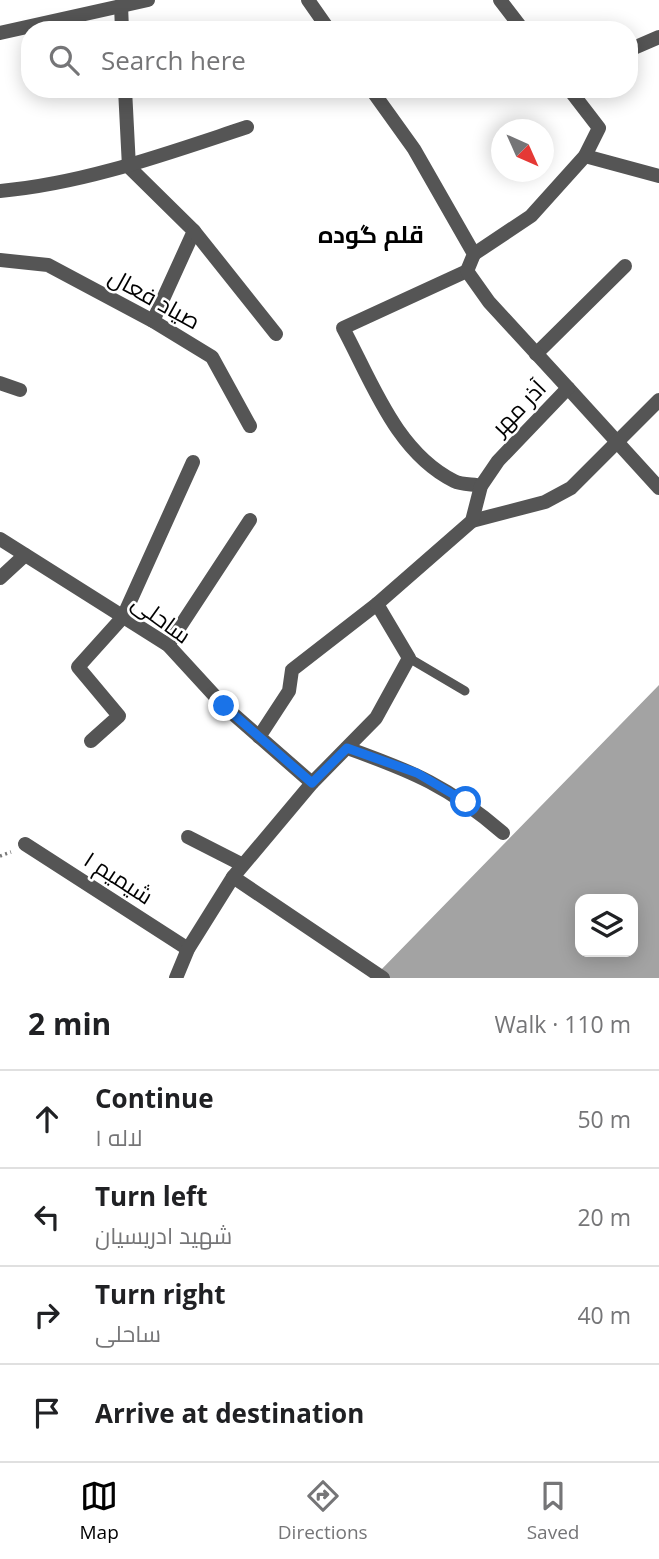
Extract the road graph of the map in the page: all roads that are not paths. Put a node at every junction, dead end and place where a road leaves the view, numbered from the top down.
1 (148, 0) edge
2 (308, 0) edge
3 (500, 0) edge
4 (121, 5) junction
5 (52, 21) edge
6 (122, 21) edge
7 (323, 21) edge
8 (516, 21) edge
9 (21, 28) edge
10 (0, 33) edge
11 (659, 37) edge
12 (638, 46) edge
13 (125, 98) edge
14 (377, 98) edge
15 (578, 98) edge
16 (247, 127) dead end
17 (584, 156) junction
18 (129, 167) junction
19 (659, 176) edge
20 (0, 191) edge
21 (194, 231) junction
22 (474, 254) junction
23 (0, 260) edge
24 (625, 266) dead end
25 (467, 271) junction
26 (153, 321) junction
27 (276, 334) dead end
28 (536, 354) junction
29 (0, 383) edge
30 (568, 388) junction
31 (20, 390) dead end
32 (659, 400) edge
33 (250, 426) dead end
34 (616, 441) junction
35 (192, 461) dead end
36 (481, 486) junction
37 (659, 488) edge
38 (250, 520) dead end
39 (472, 521) junction
40 (0, 539) edge
41 (25, 555) junction
42 (0, 578) edge
43 (377, 604) junction
44 (123, 617) junction
45 (168, 645) junction
46 (408, 658) junction
47 (465, 691) dead end
48 (259, 737) junction
49 (91, 741) dead end
50 (347, 748) junction
51 (312, 783) junction
52 (503, 833) dead end
53 (188, 837) dead end
54 (25, 844) dead end
55 (237, 871) junction
56 (188, 949) junction
57 (176, 978) edge
58 (383, 978) edge

1 - 4 street
2 - 7 street
3 - 8 street
4 - 5 street
4 - 6 street
9 - 10 street
11 - 12 street
13 - 18 street
14 - 22 street
15 - 17 street
16 - 18 street
17 - 19 street
17 - 22 street
18 - 20 street
18 - 21 street
21 - 26 street
21 - 27 street
22 - 25 street
23 - 26 street, صیاد فعال
24 - 28 street
25 - 28 street, آذر مهر
25 - 36 street
26 - 33 street, صیاد فعال
28 - 30 street, آذر مهر
29 - 31 street
30 - 34 street
30 - 36 street, آذر مهر
32 - 34 street
34 - 37 street
34 - 39 street
35 - 44 street
36 - 39 street, آذر مهر
38 - 45 street
39 - 43 street
40 - 41 street, ساحلی
41 - 42 street
41 - 44 street, ساحلی
43 - 46 street
43 - 48 street
44 - 45 street, ساحلی
44 - 49 street
45 - 48 street, ساحلی
46 - 47 lane
46 - 50 street
48 - 51 street, ساحلی
50 - 51 street
50 - 52 street
51 - 55 street
53 - 55 street
54 - 56 street, شیمیم ۱
55 - 56 street
55 - 58 street
56 - 57 street

